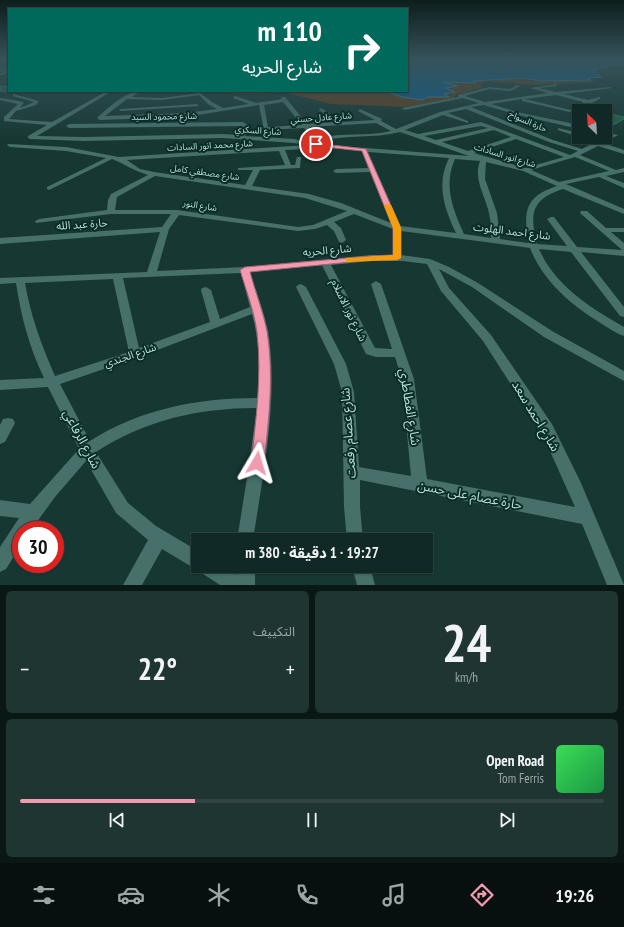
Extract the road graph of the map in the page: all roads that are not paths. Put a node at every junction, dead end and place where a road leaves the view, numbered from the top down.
1 (518, 86) dead end
2 (540, 86) edge
3 (542, 86) edge
4 (589, 86) edge
5 (610, 88) dead end
6 (600, 89) junction
7 (483, 90) junction
8 (108, 92) edge
9 (138, 92) edge
10 (13, 93) edge
11 (567, 93) junction
12 (559, 94) junction
13 (0, 95) edge
14 (235, 96) dead end
15 (464, 97) junction
16 (127, 98) junction
17 (518, 98) junction
18 (599, 98) dead end
19 (0, 99) edge
20 (16, 101) junction
21 (177, 101) dead end
22 (590, 102) junction
23 (261, 103) junction
24 (484, 103) junction
25 (116, 104) junction
26 (254, 104) junction
27 (197, 105) dead end
28 (0, 106) edge
29 (180, 106) junction
30 (466, 107) junction
31 (554, 108) junction
32 (321, 109) dead end
33 (121, 110) junction
34 (223, 110) junction
35 (360, 110) dead end
36 (14, 111) junction
37 (572, 112) edge
38 (418, 113) dead end
39 (442, 113) junction
40 (425, 115) dead end
41 (203, 116) dead end
42 (431, 117) junction
43 (533, 117) junction
44 (116, 118) junction
45 (6, 120) junction
46 (377, 121) junction
47 (466, 122) dead end
48 (0, 123) edge
49 (53, 124) junction
50 (341, 124) junction
51 (200, 125) junction
52 (572, 125) edge
53 (69, 126) dead end
54 (306, 127) junction
55 (494, 129) junction
56 (398, 131) junction
57 (572, 133) edge
58 (612, 135) edge
59 (416, 136) junction
60 (30, 137) junction
61 (241, 138) junction
62 (514, 138) junction
63 (612, 138) edge
64 (317, 140) junction
65 (434, 142) junction
66 (599, 144) edge
67 (604, 144) edge
68 (327, 146) junction
69 (281, 149) junction
70 (364, 150) junction
71 (584, 151) junction
72 (623, 151) edge
73 (469, 153) junction
74 (573, 156) junction
75 (453, 157) junction
76 (116, 158) junction
77 (299, 158) dead end
78 (484, 159) junction
79 (289, 167) junction
80 (258, 168) junction
81 (240, 169) dead end
82 (372, 170) junction
83 (525, 170) junction
84 (624, 170) edge
85 (336, 171) dead end
86 (616, 172) junction
87 (154, 174) junction
88 (599, 175) junction
89 (624, 175) edge
90 (561, 185) junction
91 (624, 186) edge
92 (248, 187) junction
93 (49, 188) dead end
94 (354, 211) junction
95 (111, 212) junction
96 (177, 212) junction
97 (624, 212) edge
98 (584, 213) dead end
99 (551, 219) dead end
100 (39, 221) dead end
101 (329, 222) junction
102 (397, 228) junction
103 (165, 229) junction
104 (604, 230) junction
105 (624, 230) edge
106 (461, 236) junction
107 (342, 240) dead end
108 (0, 241) edge
109 (496, 241) junction
110 (533, 246) junction
111 (624, 248) edge
112 (575, 249) junction
113 (624, 253) edge
114 (397, 258) junction
115 (325, 262) junction
116 (430, 262) junction
117 (245, 270) junction
118 (151, 274) junction
119 (117, 275) junction
120 (20, 280) junction
121 (0, 281) edge
122 (376, 284) dead end
123 (301, 287) dead end
124 (206, 290) dead end
125 (256, 309) junction
126 (624, 314) edge
127 (216, 324) junction
128 (624, 332) edge
129 (400, 353) junction
130 (135, 354) junction
131 (624, 377) edge
132 (52, 382) junction
133 (0, 385) edge
134 (264, 403) junction
135 (8, 423) dead end
136 (0, 438) edge
137 (87, 450) junction
138 (352, 472) junction
139 (420, 485) junction
140 (0, 508) edge
141 (34, 512) junction
142 (588, 517) junction
143 (246, 533) edge
144 (355, 533) edge
145 (160, 537) junction
146 (191, 557) edge
147 (0, 563) edge
148 (217, 573) edge
149 (246, 573) edge
150 (363, 573) edge
151 (132, 585) edge
152 (237, 585) edge
153 (246, 585) edge
154 (366, 585) edge
155 (616, 585) edge

1 - 7 street
2 - 12 street
3 - 11 street
4 - 6 street
5 - 6 street
6 - 11 street
7 - 15 street
7 - 17 street
8 - 49 street
9 - 16 street
10 - 13 street
10 - 19 street
10 - 36 street
11 - 12 street
12 - 17 street
12 - 22 street
14 - 26 street
15 - 24 street
15 - 38 street
16 - 25 street
16 - 34 street
17 - 24 street
17 - 31 street
18 - 22 street
19 - 20 street
20 - 28 street
20 - 36 street
21 - 29 street
22 - 31 street
23 - 26 street
23 - 54 street
23 - 54 street, شارع عادل حسني
24 - 30 street
24 - 43 street
25 - 33 street
25 - 44 street
26 - 34 street
27 - 29 street
29 - 33 street
30 - 39 street
30 - 71 street, حارة السواح
31 - 37 street
32 - 50 street
33 - 44 street
34 - 44 street
35 - 46 street, شارع انور السادات
36 - 45 street
39 - 42 street
39 - 47 street
40 - 42 street
41 - 51 street
42 - 56 street
43 - 52 street
43 - 57 street
45 - 48 street
45 - 49 street
46 - 50 street, شارع عادل حسني
46 - 56 street, شارع انور السادات
49 - 60 street
50 - 54 street, شارع عادل حسني
51 - 53 street, شارع محمود السيد
51 - 61 street, شارع محمود السيد
54 - 64 street
55 - 59 street
55 - 62 street
55 - 65 street
56 - 59 street, شارع انور السادات
56 - 64 street
58 - 63 street
59 - 65 street, شارع انور السادات
60 - 61 street, شارع السكري
60 - 76 street, شارع مصطفي كامل
61 - 68 street, شارع السكري
62 - 73 street
62 - 74 street
64 - 68 street
65 - 73 street, شارع انور السادات
66 - 71 street
67 - 72 street
68 - 69 street, شارع محمد انور السادات
68 - 70 street, شارع السكري
69 - 76 street, شارع محمد انور السادات
69 - 79 street
70 - 75 street, شارع السكري
70 - 82 street
71 - 74 street
73 - 78 street, شارع انور السادات
74 - 83 street
74 - 86 street
75 - 78 street, شارع السكري
75 - 106 street
76 - 87 street, شارع مصطفي كامل
76 - 93 street
77 - 79 street
78 - 83 street, شارع انور السادات
78 - 109 street
79 - 80 street
80 - 81 street
80 - 92 street
82 - 85 street
82 - 102 street
83 - 90 street, شارع انور السادات
84 - 86 street
86 - 88 street
86 - 89 street
87 - 92 street, شارع مصطفي كامل
87 - 95 street
88 - 90 street
88 - 91 street
90 - 97 street, شارع انور السادات
90 - 110 street
92 - 94 street, شارع مصطفي كامل
94 - 101 street, شارع النور
94 - 102 street, شارع مصطفي كامل
95 - 96 street, شارع النور
95 - 100 street, شارع النور
96 - 101 street, شارع النور
96 - 103 street
98 - 104 street
99 - 112 street
101 - 107 street
102 - 106 street, شارع احمد الهلوت
102 - 114 street
103 - 108 street, حارة عبد الله
103 - 118 street
104 - 105 street
104 - 111 street
106 - 109 street, شارع احمد الهلوت
109 - 110 street, شارع احمد الهلوت
110 - 112 street, شارع احمد الهلوت
110 - 128 street
112 - 113 street, شارع احمد الهلوت
112 - 126 street
114 - 115 street, شارع الحريه
114 - 116 street, شارع الحريه
115 - 117 street, شارع الحريه
115 - 129 street, شارع نور الاسلام
116 - 131 street, شارع الحريه
116 - 142 street, شارع احمد سعد
117 - 118 street, شارع الحريه
117 - 125 street
118 - 119 street, شارع الحريه
119 - 120 street, شارع الحريه
119 - 130 street
120 - 121 street, شارع الحريه
120 - 132 street, شارع الرفاعي
122 - 129 street, شارع الفطاطري
123 - 138 street, شارع عصام رفعت
124 - 127 street
125 - 127 street, شارع الجندي
125 - 134 street
127 - 130 street, شارع الجندي
129 - 139 street, شارع الفطاطري
130 - 132 street, شارع الجندي
132 - 133 street, شارع الجندي
132 - 137 street, شارع الرفاعي
134 - 137 street
134 - 143 street
135 - 136 street
137 - 141 street
137 - 145 street, شارع الرفاعي
138 - 139 street, حارة عصام على حسن
138 - 144 street, شارع عصام رفعت
139 - 142 street, حارة عصام على حسن
140 - 141 street
141 - 147 street
142 - 155 street, شارع احمد سعد
145 - 146 street, شارع الرفاعي
145 - 151 street
148 - 152 street
149 - 153 street
150 - 154 street

